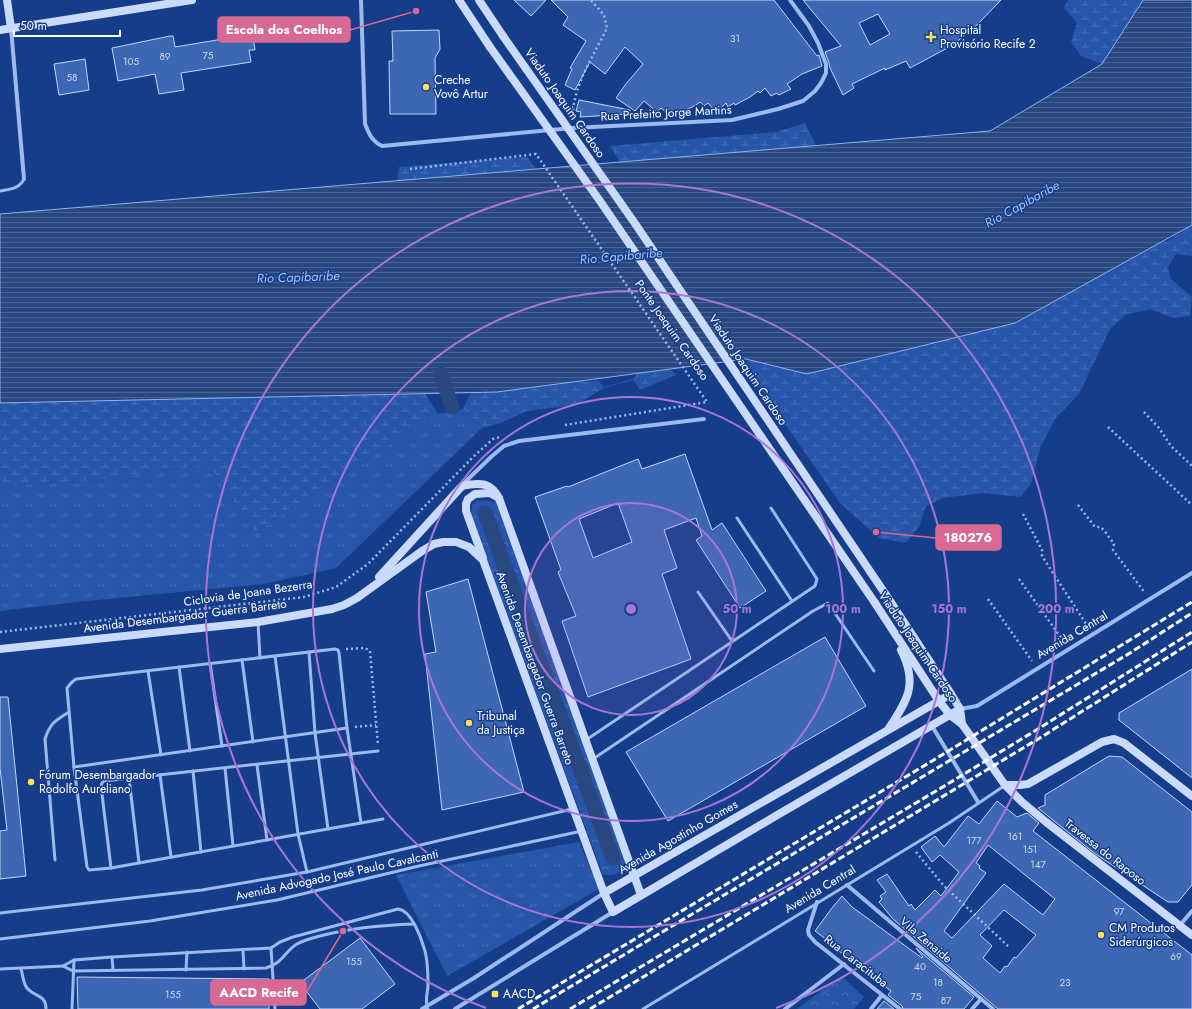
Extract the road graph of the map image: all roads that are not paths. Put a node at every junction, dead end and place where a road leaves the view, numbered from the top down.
1 (7, 0) edge
2 (192, 0) edge
3 (361, 0) edge
4 (459, 0) edge
5 (479, 0) edge
6 (790, 0) edge
7 (12, 28) junction
8 (0, 30) edge
9 (24, 179) joint
10 (0, 191) edge
11 (704, 419) dead end
12 (462, 486) junction
13 (499, 498) junction
14 (771, 508) dead end
15 (737, 518) dead end
16 (484, 560) junction
17 (1192, 573) edge
18 (368, 590) junction
19 (698, 592) dead end
20 (792, 601) junction
21 (258, 622) junction
22 (890, 628) junction
23 (732, 641) junction
24 (0, 649) edge
25 (309, 652) junction
26 (275, 656) junction
27 (260, 658) junction
28 (242, 660) junction
29 (210, 664) junction
30 (179, 667) junction
31 (148, 671) junction
32 (874, 671) dead end
33 (951, 694) junction
34 (939, 701) junction
35 (960, 709) junction
36 (69, 712) junction
37 (950, 715) junction
38 (962, 724) junction
39 (931, 726) junction
40 (347, 728) junction
41 (888, 729) junction
42 (315, 733) junction
43 (285, 737) junction
44 (586, 740) junction
45 (253, 742) junction
46 (222, 746) junction
47 (190, 751) junction
48 (378, 751) road end
49 (351, 754) junction
50 (161, 755) junction
51 (318, 758) junction
52 (593, 760) junction
53 (288, 761) junction
54 (257, 764) junction
55 (74, 767) junction
56 (225, 768) junction
57 (193, 771) junction
58 (160, 775) junction
59 (129, 778) junction
60 (1006, 785) junction
61 (1192, 796) edge
62 (978, 802) junction
63 (574, 809) junction
64 (383, 819) dead end
65 (361, 823) junction
66 (328, 829) junction
67 (582, 831) junction
68 (298, 834) junction
69 (267, 840) junction
70 (233, 846) junction
71 (201, 852) junction
72 (171, 857) junction
73 (55, 860) dead end
74 (139, 863) junction
75 (111, 868) junction
76 (307, 872) junction
77 (634, 876) junction
78 (847, 885) junction
79 (604, 893) junction
80 (641, 895) junction
81 (817, 902) junction
82 (1192, 911) edge
83 (613, 912) junction
84 (0, 913) edge
85 (414, 924) junction
86 (1180, 925) junction
87 (1192, 935) edge
88 (0, 939) edge
89 (271, 948) junction
90 (243, 950) junction
91 (187, 952) junction
92 (112, 957) junction
93 (74, 960) junction
94 (844, 964) junction
95 (63, 966) junction
96 (272, 967) junction
97 (244, 968) junction
98 (0, 969) edge
99 (22, 969) junction
100 (113, 970) junction
101 (186, 970) junction
102 (73, 971) junction
103 (882, 995) junction
104 (981, 999) junction
105 (427, 1008) edge
106 (46, 1009) edge
107 (72, 1009) edge
108 (275, 1009) edge
109 (422, 1009) edge
110 (454, 1009) edge
111 (643, 1009) edge
112 (786, 1009) edge
113 (871, 1009) edge
114 (900, 1009) edge
115 (972, 1009) edge
116 (993, 1009) edge

1 - 7 street
2 - 7 street
3 - 6 street, Rua Prefeito Jorge Martins
4 - 22 street, Viaduto Joaquim Cardoso, bridge
5 - 33 street, Viaduto Joaquim Cardoso, bridge
7 - 8 street
7 - 9 street
9 - 10 lane
11 - 12 street, Avenida Desembargador Guerra Barreto
12 - 13 street, Avenida Desembargador Guerra Barreto
12 - 18 street, Avenida Desembargador Guerra Barreto
13 - 16 street
13 - 44 street, Avenida Desembargador Guerra Barreto
14 - 20 lane
15 - 20 lane
16 - 18 street, Avenida Desembargador Guerra Barreto
16 - 63 street, Avenida Desembargador Guerra Barreto
17 - 35 street, Avenida Central
18 - 21 street, Avenida Desembargador Guerra Barreto
19 - 23 lane
20 - 23 lane
21 - 24 street, Avenida Desembargador Guerra Barreto
21 - 27 lane
22 - 34 street, Viaduto Joaquim Cardoso
22 - 41 street
23 - 44 lane
25 - 26 lane
25 - 40 lane
25 - 42 lane
26 - 27 lane
26 - 43 lane
27 - 28 lane
28 - 29 lane
28 - 45 lane
29 - 30 lane
29 - 46 lane
30 - 31 lane
30 - 47 lane
31 - 36 lane
31 - 50 lane
32 - 52 lane
33 - 34 street, Avenida Agostinho Gomes
33 - 35 street, Viaduto Joaquim Cardoso
34 - 37 street, Viaduto Joaquim Cardoso
34 - 41 street, Avenida Agostinho Gomes
35 - 37 street
35 - 38 street, Viaduto Joaquim Cardoso
36 - 55 lane
36 - 73 lane
37 - 38 street, Viaduto Joaquim Cardoso
37 - 39 street
38 - 60 street, Viaduto Joaquim Cardoso
39 - 62 street
39 - 80 street
40 - 42 lane
40 - 49 lane
41 - 77 street, Avenida Agostinho Gomes
42 - 43 lane
42 - 51 lane
43 - 45 lane
43 - 53 lane
44 - 52 street, Avenida Desembargador Guerra Barreto
45 - 46 lane
46 - 47 lane
47 - 50 lane
48 - 49 lane
49 - 51 lane
49 - 65 lane
50 - 55 lane
51 - 53 lane
51 - 66 lane
52 - 77 street, Avenida Desembargador Guerra Barreto
53 - 54 lane
53 - 68 lane
54 - 56 lane
54 - 69 lane
55 - 75 lane
56 - 57 lane
56 - 70 lane
57 - 58 lane
57 - 71 lane
58 - 59 lane
58 - 72 lane
59 - 74 lane
59 - 75 lane
60 - 61 street
60 - 62 lane, Avenida Central
60 - 86 street, Travessa do Raposo
62 - 78 lane, Avenida Central
63 - 67 street, Avenida Desembargador Guerra Barreto
63 - 76 lane, Avenida Advogado José Paulo Cavalcanti
64 - 65 lane
65 - 66 lane
66 - 68 lane
67 - 79 street, Avenida Desembargador Guerra Barreto
67 - 88 lane, Avenida Advogado José Paulo Cavalcanti
68 - 69 lane
68 - 76 lane
69 - 70 lane
70 - 71 lane
71 - 72 lane
72 - 74 lane
74 - 75 lane
76 - 84 lane, Avenida Advogado José Paulo Cavalcanti
77 - 79 street, Avenida Agostinho Gomes
77 - 80 street, Avenida Desembargador Guerra Barreto
78 - 81 lane, Avenida Central
78 - 104 street, Vila Zenaide
79 - 83 street, Avenida Desembargador Guerra Barreto
79 - 105 street, Avenida Agostinho Gomes
80 - 83 street
81 - 94 street, Rua Caracituba
81 - 111 lane, Avenida Central
82 - 86 street
83 - 110 street
85 - 89 lane
85 - 96 lane
85 - 105 lane
86 - 87 street, Travessa do Raposo
89 - 90 lane
89 - 96 lane
90 - 91 lane
90 - 97 lane
91 - 92 lane
91 - 101 lane
92 - 93 lane
92 - 100 lane
93 - 95 lane
93 - 102 lane
94 - 103 street, Rua Caracituba
94 - 112 street
95 - 99 lane
95 - 102 lane
96 - 97 lane
96 - 108 lane
97 - 101 lane
98 - 99 lane
99 - 106 lane
100 - 101 lane
100 - 102 lane
102 - 107 lane
103 - 113 street
103 - 114 street, Rua Caracituba
104 - 115 street
104 - 116 street, Vila Zenaide
105 - 109 street, Avenida Agostinho Gomes

